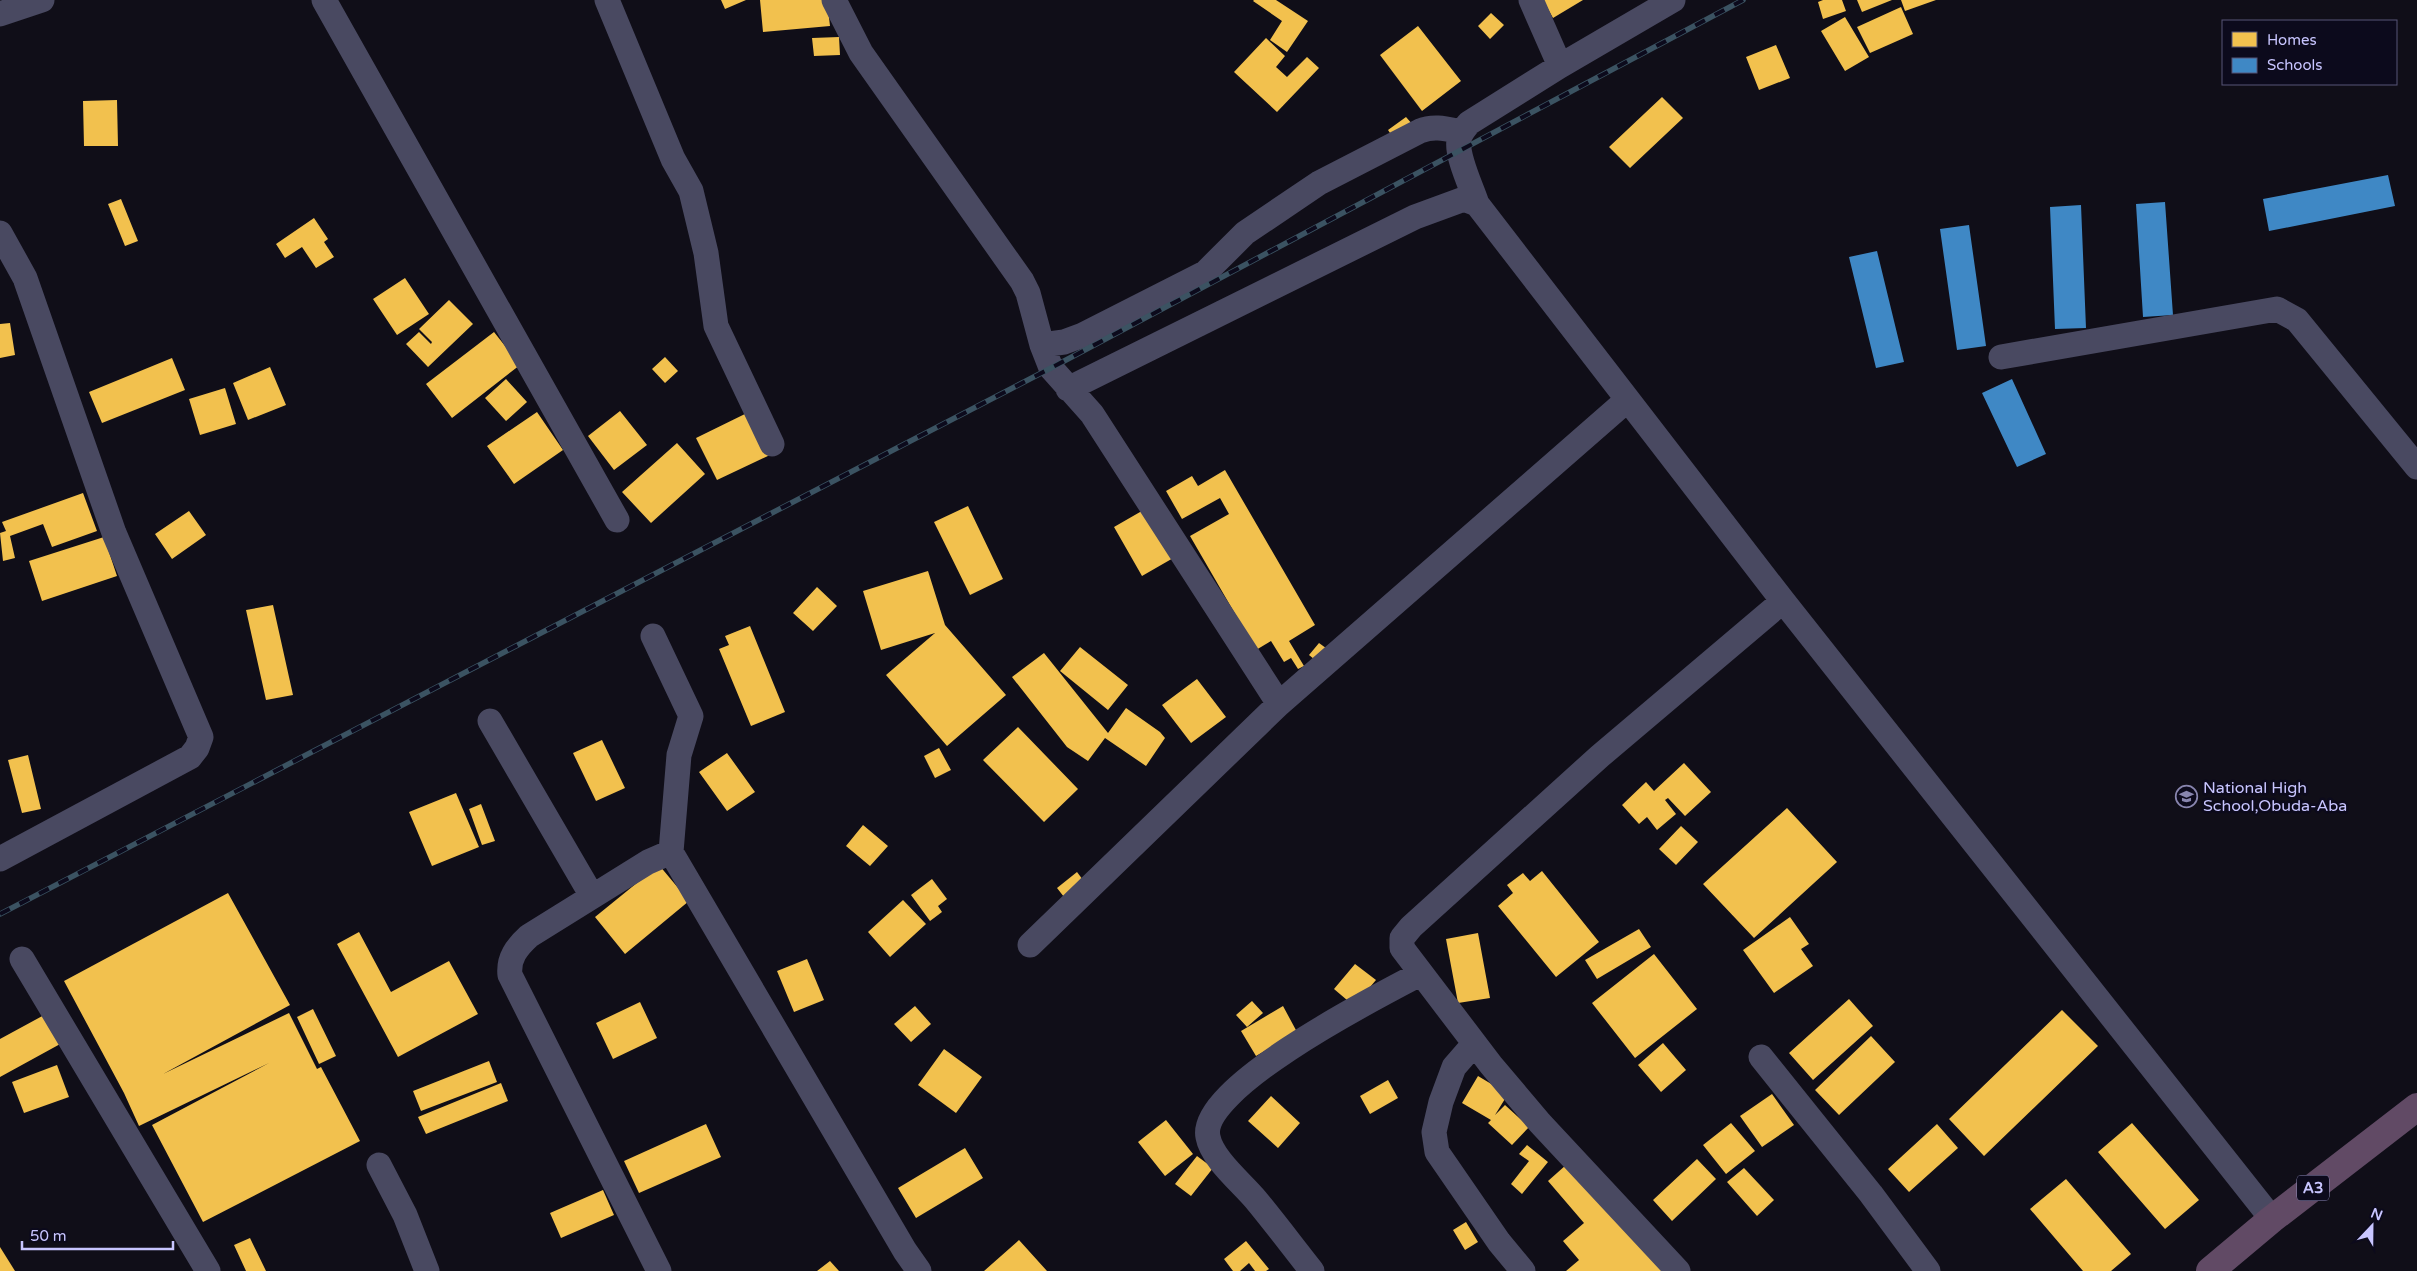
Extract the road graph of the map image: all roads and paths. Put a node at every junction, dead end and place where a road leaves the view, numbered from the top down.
1 (42, 0) edge
2 (324, 0) edge
3 (607, 0) edge
4 (834, 0) edge
5 (1531, 0) edge
6 (1673, 0) edge
7 (0, 14) edge
8 (1560, 66) junction
9 (1462, 132) junction
10 (1477, 204) junction
11 (0, 233) edge
12 (1042, 345) junction
13 (2001, 357) dead end
14 (1068, 389) junction
15 (1626, 401) junction
16 (772, 444) dead end
17 (2417, 467) edge
18 (618, 520) dead end
19 (1783, 601) junction
20 (653, 636) dead end
21 (1279, 704) junction
22 (490, 721) dead end
23 (671, 852) junction
24 (0, 859) edge
25 (592, 896) junction
26 (1030, 944) dead end
27 (22, 959) dead end
28 (1420, 974) junction
29 (1474, 1044) junction
30 (1761, 1057) dead end
31 (2417, 1107) edge
32 (379, 1165) dead end
33 (2272, 1219) junction
34 (208, 1271) edge
35 (427, 1271) edge
36 (659, 1271) edge
37 (919, 1271) edge
38 (1312, 1271) edge
39 (1523, 1271) edge
40 (1678, 1271) edge
41 (1928, 1271) edge
42 (2210, 1271) edge

1 - 7 street
2 - 18 street
3 - 16 street
4 - 12 street
5 - 8 street
6 - 8 street
8 - 9 street
9 - 10 street
9 - 12 street
10 - 14 street
10 - 15 street
11 - 24 street
12 - 14 street
13 - 17 street
14 - 21 street
15 - 19 street
15 - 21 street
19 - 28 street
19 - 33 street
20 - 23 street
21 - 26 street
22 - 25 street
23 - 25 street
23 - 37 street
25 - 36 street
27 - 34 street
28 - 29 street
28 - 38 street
29 - 39 street
29 - 40 street
30 - 41 street
31 - 33 highway, A3
32 - 35 street
33 - 42 highway, A3

